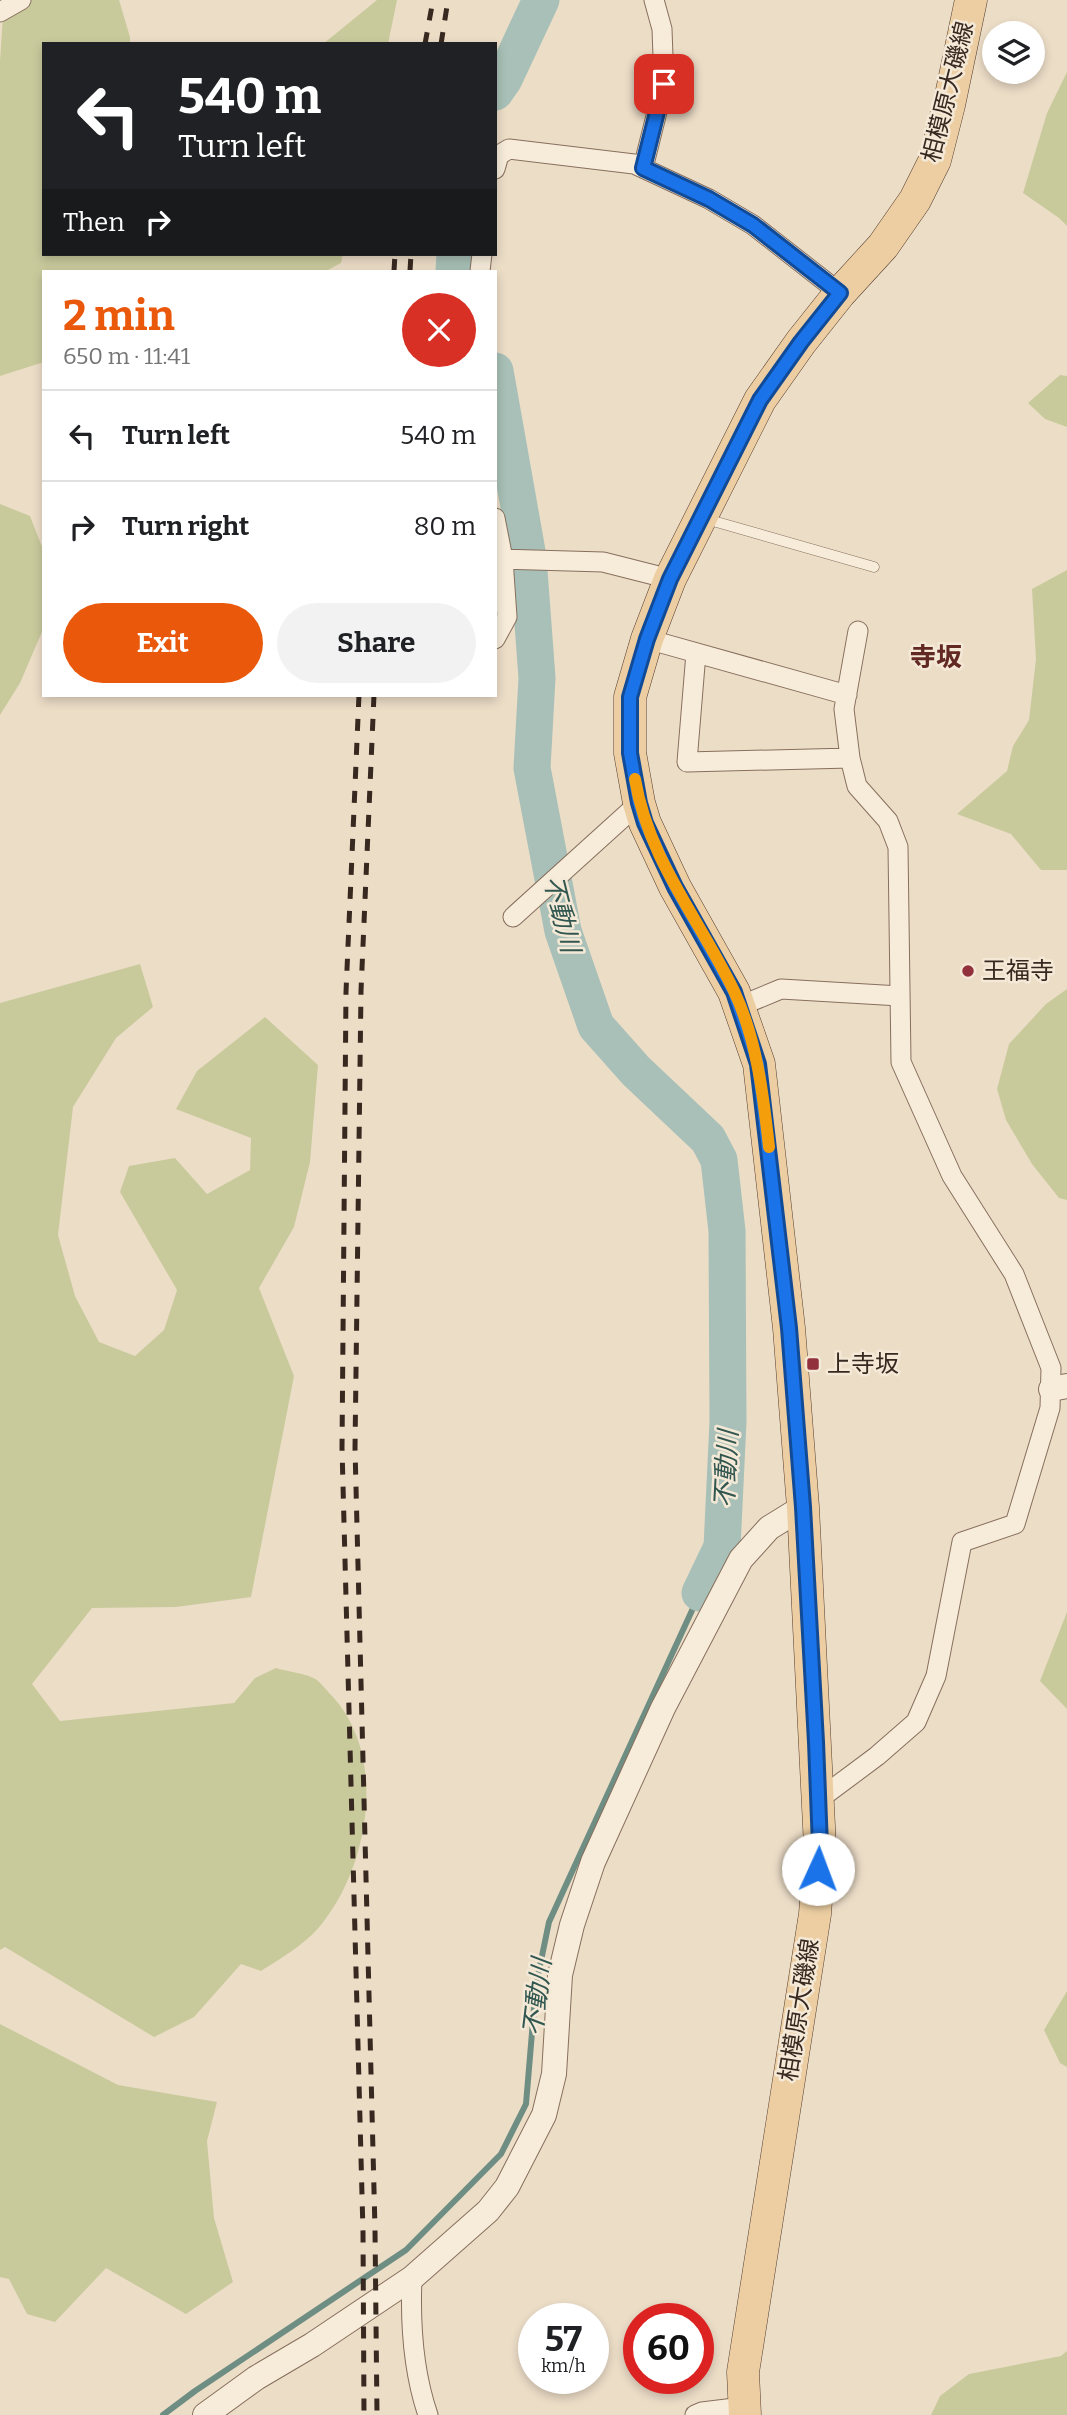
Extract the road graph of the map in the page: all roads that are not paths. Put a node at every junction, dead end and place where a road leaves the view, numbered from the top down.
1 (21, 0) edge
2 (654, 0) edge
3 (971, 0) edge
4 (0, 12) edge
5 (497, 162) edge
6 (643, 168) junction
7 (840, 293) junction
8 (701, 517) junction
9 (497, 528) edge
10 (503, 559) junction
11 (874, 567) dead end
12 (670, 579) junction
13 (858, 631) dead end
14 (497, 635) edge
15 (647, 639) junction
16 (696, 653) junction
17 (847, 695) junction
18 (850, 758) junction
19 (639, 803) junction
20 (513, 918) dead end
21 (900, 996) junction
22 (740, 1006) junction
23 (1059, 1387) edge
24 (803, 1507) junction
25 (818, 1800) junction
26 (412, 2278) junction
27 (744, 2411) edge
28 (205, 2415) edge
29 (428, 2415) edge
30 (695, 2415) edge

1 - 4 street
2 - 6 street
3 - 7 main road, 相模原大磯線
5 - 6 street
6 - 7 street
7 - 8 main road, 相模原大磯線
8 - 11 lane
8 - 12 main road, 相模原大磯線
9 - 10 street
10 - 12 street
10 - 14 street
12 - 15 main road, 相模原大磯線
13 - 17 street
15 - 16 street
15 - 19 main road, 相模原大磯線
16 - 17 street
16 - 18 street
17 - 18 street
18 - 21 street
19 - 20 street
19 - 22 main road, 相模原大磯線
21 - 22 street
21 - 23 street
22 - 24 main road, 相模原大磯線
23 - 25 street
24 - 25 main road, 相模原大磯線
24 - 26 street
25 - 27 main road, 相模原大磯線
26 - 28 street
26 - 29 street
27 - 30 street

